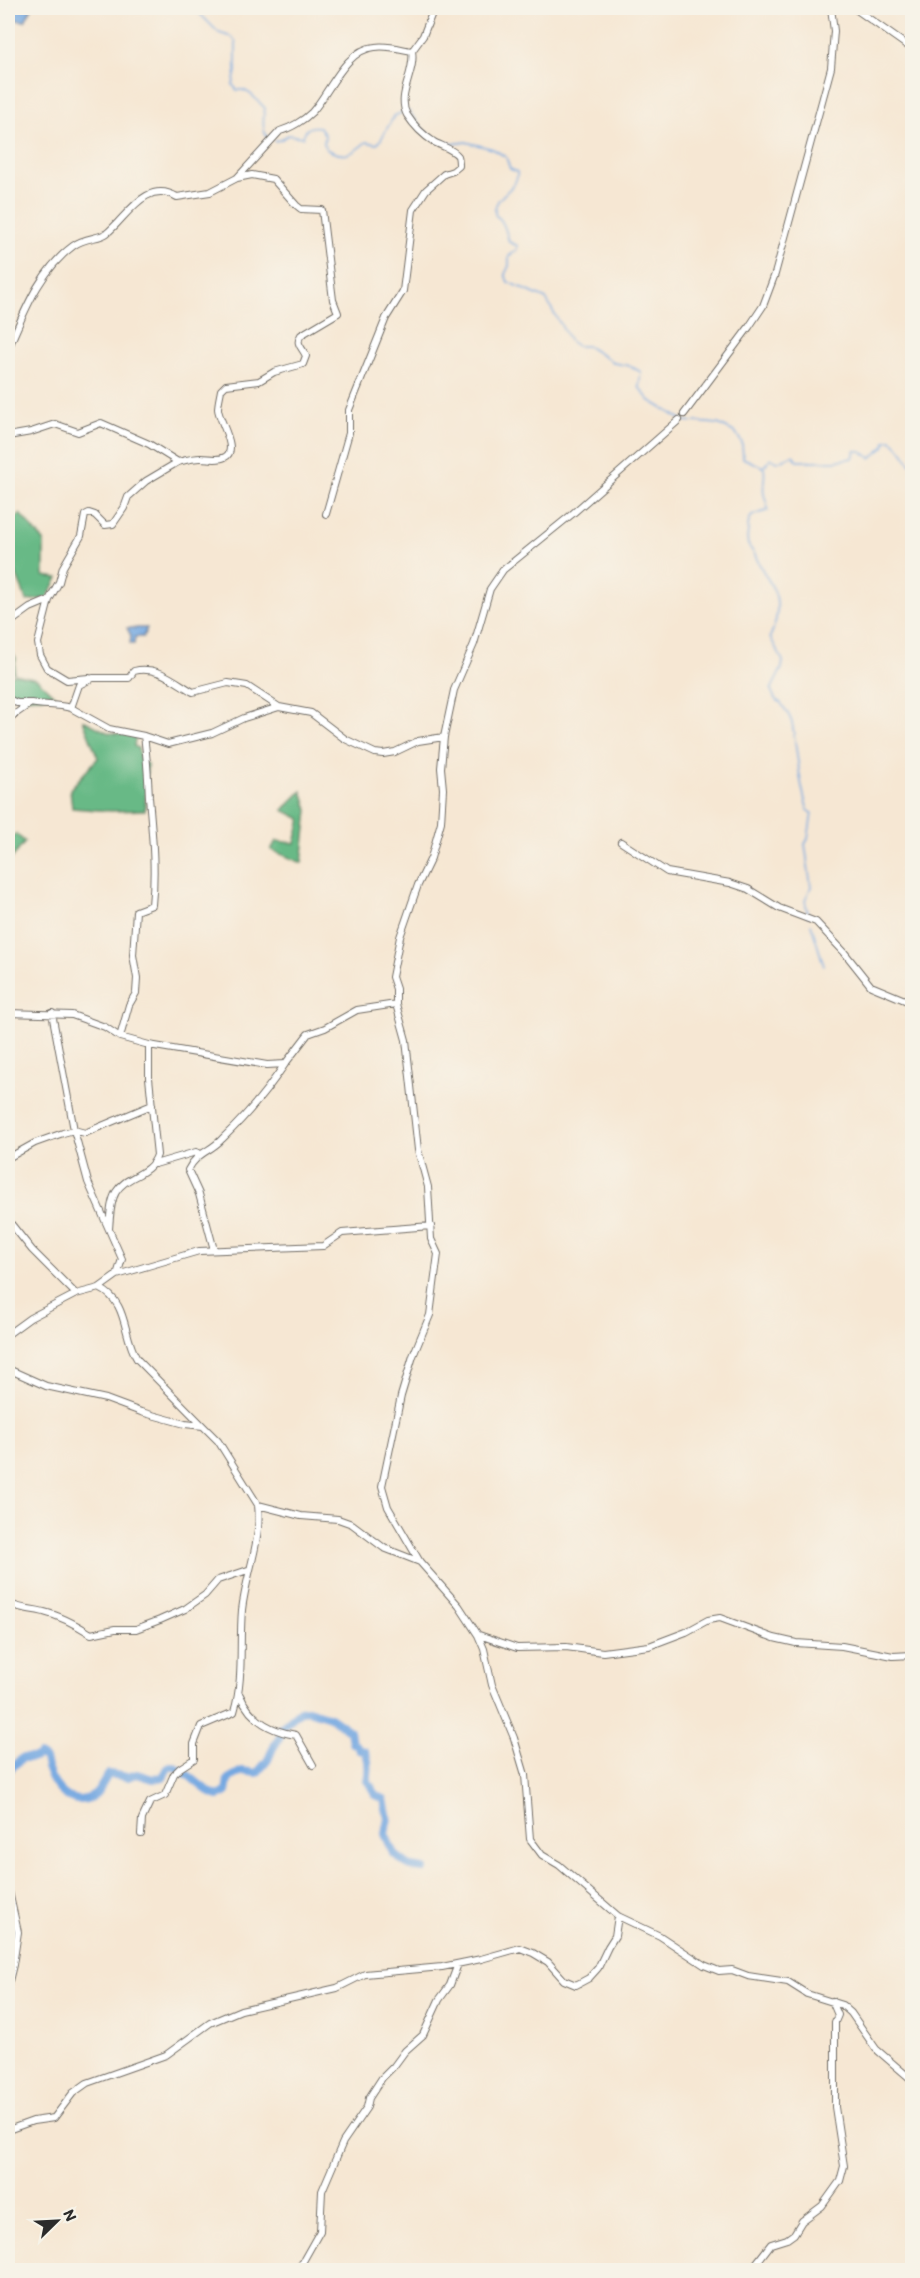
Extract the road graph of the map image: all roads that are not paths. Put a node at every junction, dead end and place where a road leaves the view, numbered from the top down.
1 (434, 8) edge
2 (831, 8) edge
3 (854, 8) edge
4 (912, 50) edge
5 (412, 51) junction
6 (237, 178) junction
7 (8, 349) edge
8 (8, 436) edge
9 (178, 462) junction
10 (326, 514) dead end
11 (49, 600) junction
12 (8, 624) edge
13 (93, 678) junction
14 (8, 699) edge
15 (31, 703) junction
16 (279, 707) junction
17 (71, 708) junction
18 (8, 719) edge
19 (144, 736) junction
20 (444, 737) junction
21 (621, 842) dead end
22 (396, 1004) junction
23 (912, 1004) edge
24 (8, 1013) edge
25 (52, 1013) junction
26 (120, 1037) junction
27 (149, 1045) junction
28 (285, 1064) junction
29 (152, 1105) junction
30 (74, 1130) junction
31 (201, 1154) junction
32 (8, 1158) edge
33 (154, 1164) junction
34 (8, 1220) edge
35 (431, 1226) junction
36 (109, 1230) junction
37 (214, 1250) junction
38 (117, 1275) junction
39 (99, 1288) junction
40 (76, 1294) junction
41 (8, 1334) edge
42 (8, 1370) edge
43 (203, 1426) junction
44 (258, 1505) junction
45 (420, 1562) junction
46 (248, 1570) junction
47 (8, 1603) edge
48 (8, 1616) edge
49 (478, 1635) junction
50 (912, 1655) edge
51 (8, 1664) edge
52 (239, 1694) junction
53 (313, 1765) dead end
54 (141, 1834) dead end
55 (8, 1887) edge
56 (618, 1916) junction
57 (10, 1960) edge
58 (458, 1964) junction
59 (8, 1984) edge
60 (831, 2001) junction
61 (912, 2080) edge
62 (8, 2130) edge
63 (298, 2271) edge
64 (751, 2271) edge

1 - 5 street
2 - 20 street
3 - 4 street
5 - 6 street
5 - 10 street
6 - 7 street
6 - 9 street
8 - 9 street
9 - 11 street
11 - 12 street
11 - 13 street
13 - 16 street
13 - 17 street
14 - 15 street
15 - 17 street
15 - 18 street
16 - 19 street
16 - 20 street
17 - 19 street
19 - 26 street
20 - 22 street
21 - 23 street
22 - 28 street
22 - 35 street
24 - 25 street
25 - 26 street
25 - 30 street
26 - 27 street
27 - 28 street
27 - 29 street
28 - 31 street
29 - 30 street
29 - 33 street
30 - 32 street
30 - 36 street
31 - 33 street
31 - 37 street
33 - 36 street
34 - 40 street
35 - 37 street
35 - 45 street
36 - 38 street
37 - 38 street
38 - 39 street
39 - 40 street
39 - 43 street
40 - 41 street
42 - 43 street
43 - 44 street
44 - 45 street
44 - 46 street
45 - 49 street
46 - 47 street
46 - 52 street
48 - 51 street
49 - 50 street
49 - 56 street
52 - 53 street
52 - 54 street
55 - 57 street
56 - 58 street
56 - 60 street
57 - 59 street
58 - 62 street
58 - 63 street
60 - 61 street
60 - 64 street

